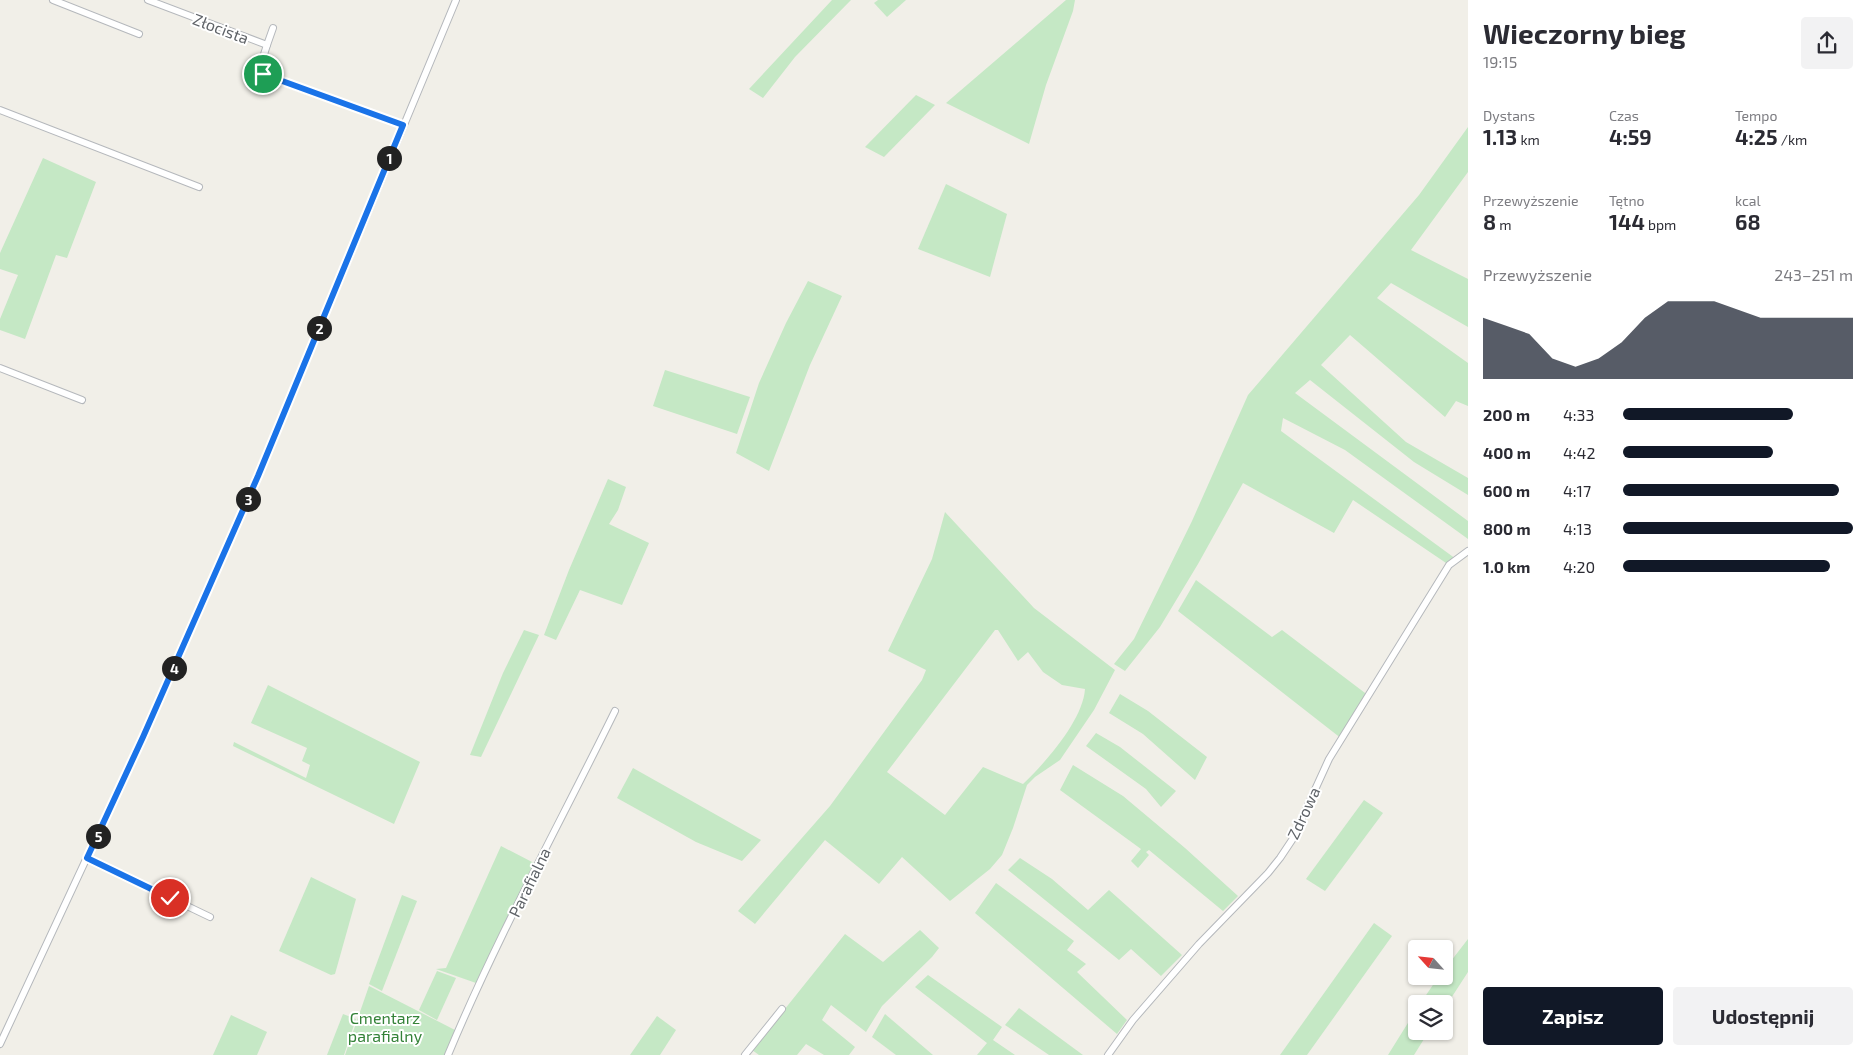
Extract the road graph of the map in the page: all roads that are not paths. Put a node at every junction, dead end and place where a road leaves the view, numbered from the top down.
1 (53, 0) edge
2 (148, 0) edge
3 (456, 0) edge
4 (273, 28) dead end
5 (139, 34) dead end
6 (267, 45) junction
7 (0, 110) edge
8 (402, 127) junction
9 (199, 187) dead end
10 (0, 368) edge
11 (82, 400) dead end
12 (1468, 551) edge
13 (615, 711) dead end
14 (87, 858) junction
15 (210, 918) dead end
16 (782, 1009) dead end
17 (0, 1044) edge
18 (448, 1055) edge
19 (745, 1055) edge
20 (1108, 1055) edge

1 - 5 street
2 - 6 street, Złocista
3 - 8 street
4 - 6 street
6 - 8 street, Złocista
7 - 9 street
8 - 14 street
10 - 11 street
12 - 20 street, Zdrowa
13 - 18 street, Parafialna
14 - 15 street
14 - 17 street
16 - 19 street

